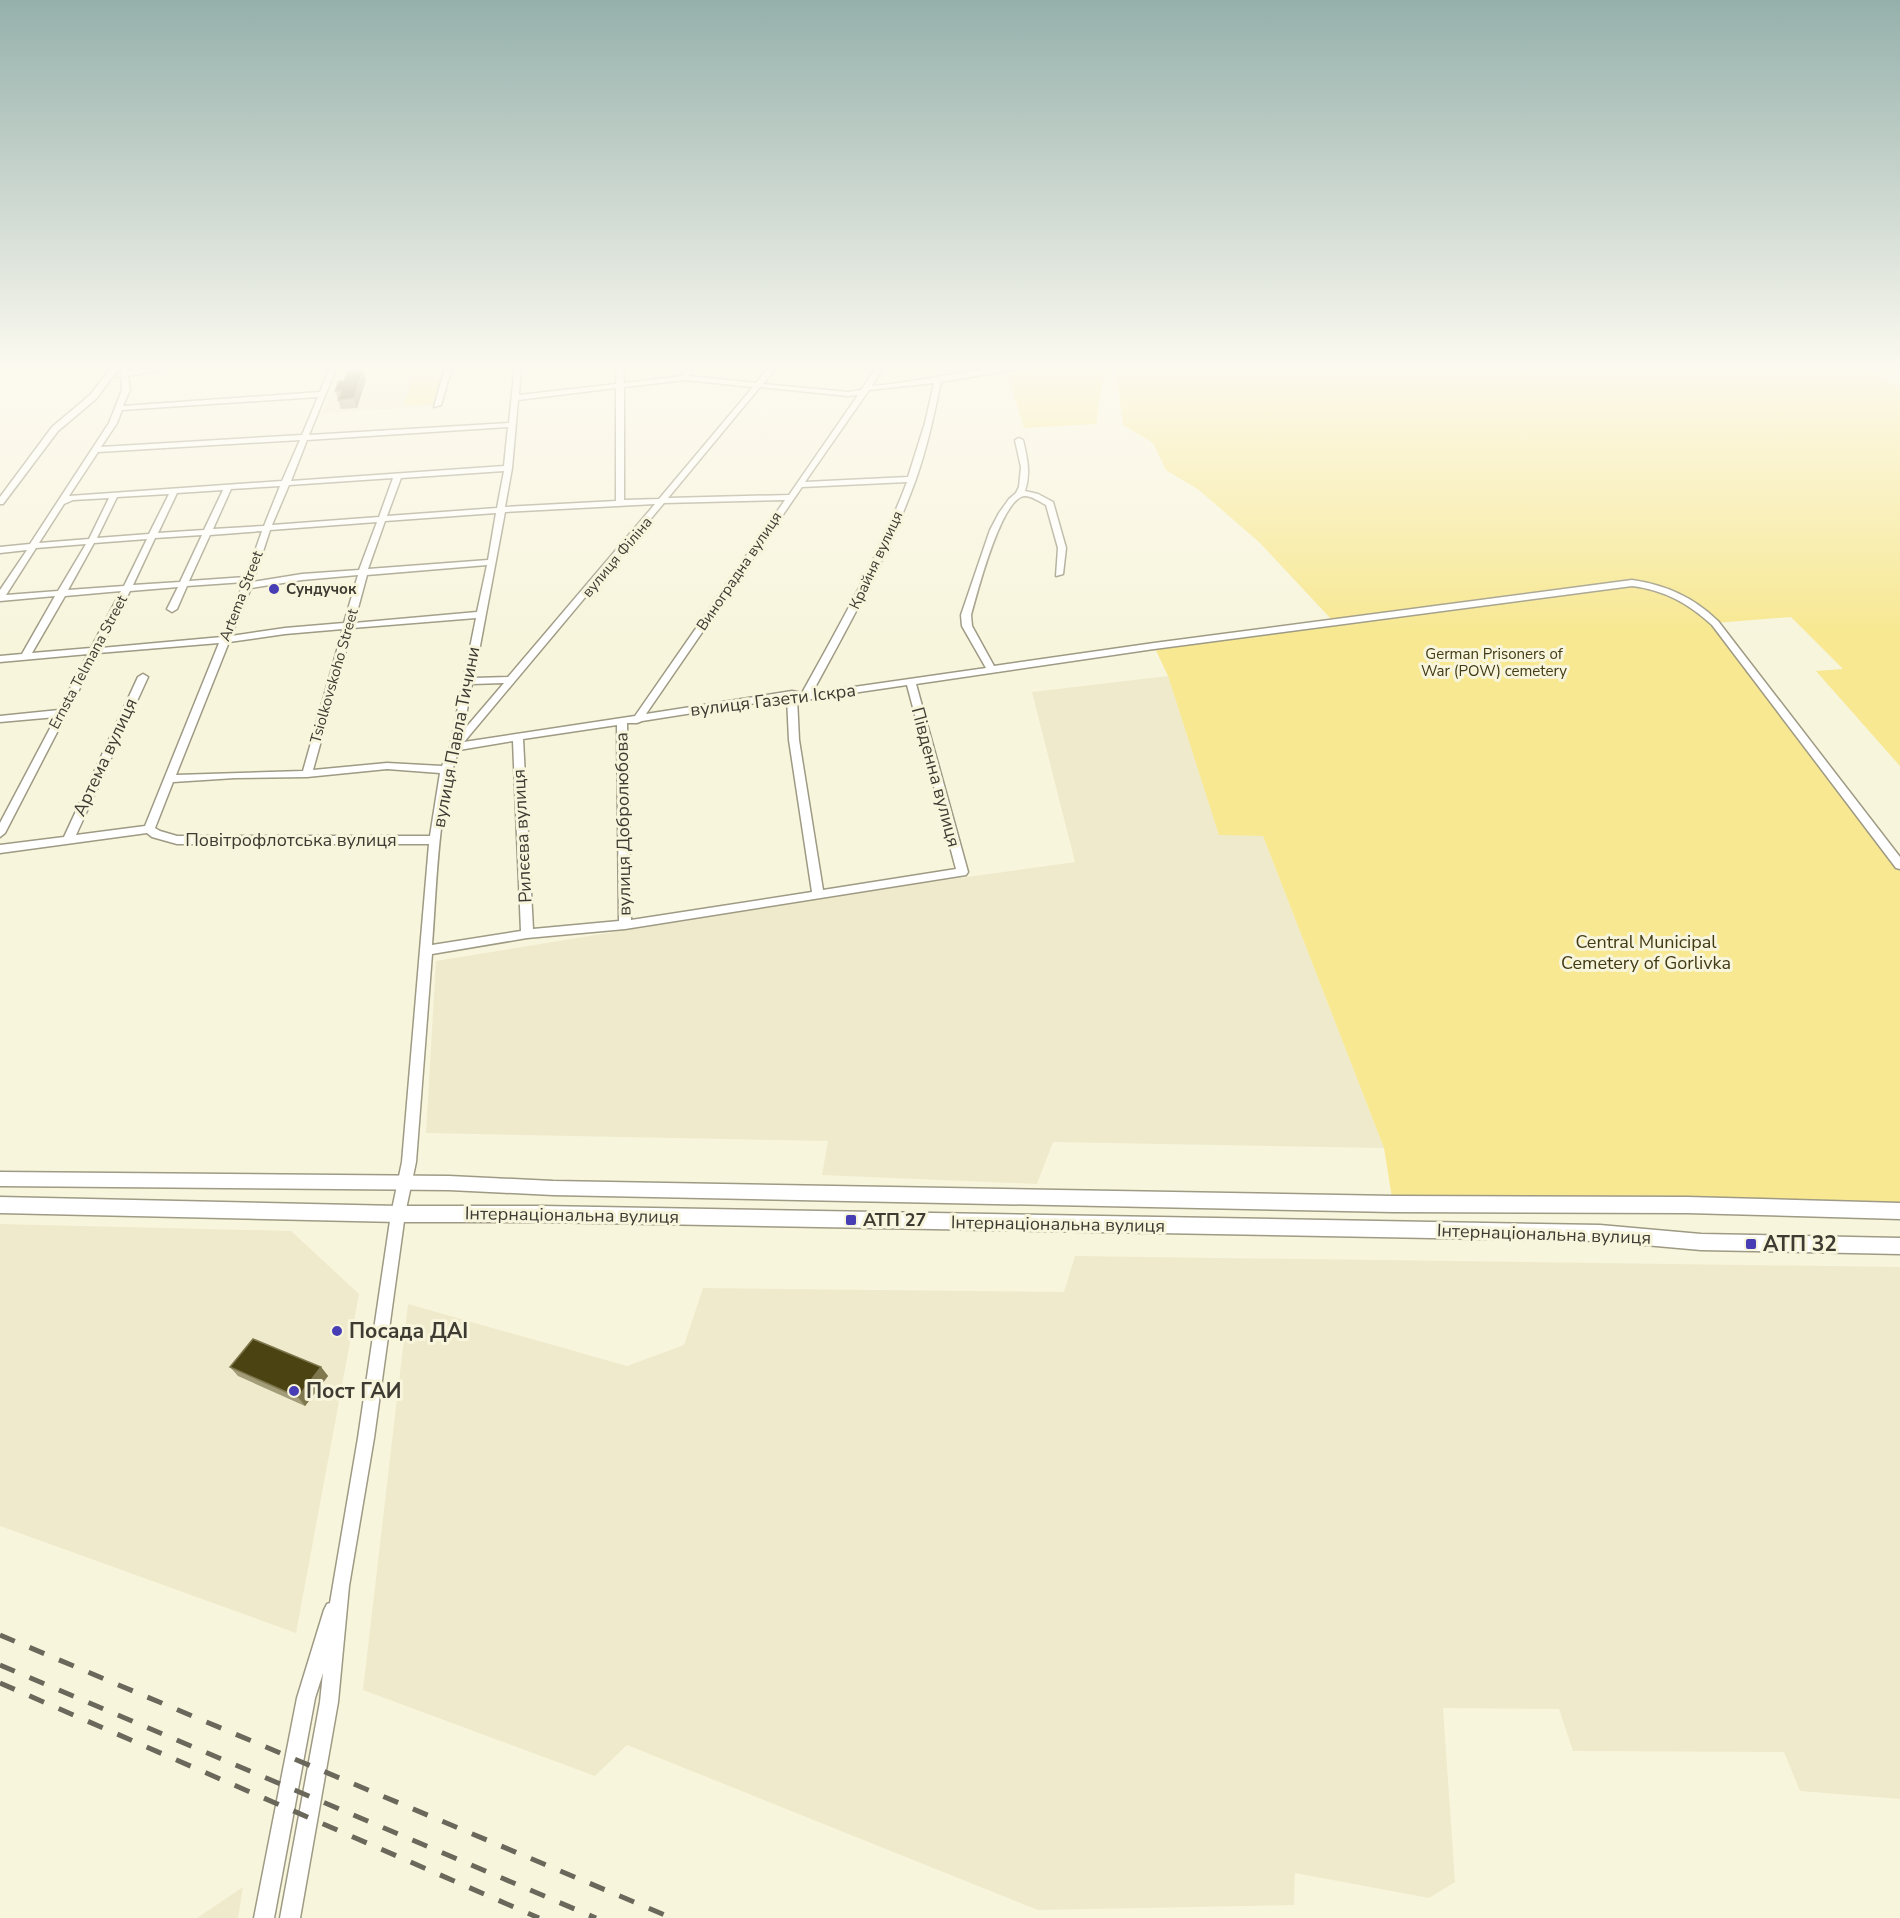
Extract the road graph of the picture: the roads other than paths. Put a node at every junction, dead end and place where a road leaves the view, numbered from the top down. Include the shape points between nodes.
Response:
1 (37, 454) edge
2 (94, 454) edge
3 (299, 454) edge
4 (509, 454) edge
5 (620, 454) edge
6 (704, 454) edge
7 (821, 454) edge
8 (920, 454) edge
9 (1023, 454) edge
10 (508, 468) junction
11 (398, 475) junction
12 (912, 479) junction
13 (287, 483) junction
14 (798, 485) junction
15 (227, 489) junction
16 (174, 491) junction
17 (1020, 494) junction
18 (114, 496) junction
19 (789, 497) junction
20 (666, 499) junction
21 (0, 502) edge
22 (63, 502) junction
23 (620, 502) junction
24 (500, 512) junction
25 (382, 519) junction
26 (267, 528) junction
27 (207, 533) junction
28 (152, 535) junction
29 (92, 540) junction
30 (33, 547) junction
31 (0, 550) edge
32 (492, 562) junction
33 (363, 572) junction
34 (1059, 574) dead end
35 (186, 583) junction
36 (248, 583) junction
37 (128, 587) junction
38 (63, 592) junction
39 (0, 598) edge
40 (172, 609) dead end
41 (480, 615) junction
42 (350, 625) junction
43 (224, 640) junction
44 (93, 651) junction
45 (25, 657) junction
46 (0, 659) edge
47 (991, 669) junction
48 (142, 677) dead end
49 (512, 680) junction
50 (468, 681) junction
51 (911, 682) junction
52 (792, 694) junction
53 (805, 697) junction
54 (61, 713) junction
55 (0, 719) edge
56 (637, 720) junction
57 (622, 723) junction
58 (518, 737) junction
59 (455, 747) junction
60 (446, 770) junction
61 (307, 774) junction
62 (169, 779) junction
63 (149, 829) junction
64 (0, 833) edge
65 (69, 838) junction
66 (435, 840) junction
67 (0, 849) edge
68 (1900, 865) edge
69 (818, 895) junction
70 (625, 925) junction
71 (527, 934) junction
72 (425, 951) junction
73 (0, 1179) edge
74 (405, 1184) junction
75 (0, 1205) edge
76 (1900, 1211) edge
77 (398, 1214) junction
78 (1900, 1246) edge
79 (340, 1586) junction
80 (264, 1918) edge
81 (290, 1918) edge

1 - 21 street
2 - 22 street
3 - 13 street, Artema Street
4 - 10 street, вулиця Павла Тичини
5 - 23 street
6 - 20 street, вулиця Філіна
7 - 14 street, Виноградна вулиця
8 - 12 street, Крайня вулиця
9 - 17 street via 1026,481
10 - 11 street
10 - 24 street, вулиця Павла Тичини
11 - 13 street
11 - 25 street, Tsiolkovskoho Street
12 - 14 street
12 - 53 street, Крайня вулиця via 880,558
13 - 15 street
13 - 26 street, Artema Street
14 - 19 street, Виноградна вулиця
15 - 16 street
15 - 27 street
16 - 18 street
16 - 28 street, Ernsta Telmana Street
17 - 34 street via 1037,496 1050,504 1062,548
17 - 47 street via 1012,499 987,545 966,615 967,626
18 - 22 street
18 - 29 street
19 - 20 street
19 - 56 street, Виноградна вулиця
20 - 23 street
20 - 49 street, вулиця Філіна
22 - 30 street
23 - 24 street
24 - 25 street
24 - 32 street, вулиця Павла Тичини
25 - 26 street
25 - 33 street, Tsiolkovskoho Street
26 - 27 street
26 - 36 street, Artema Street
27 - 28 street
27 - 35 street
28 - 29 street
28 - 37 street, Ernsta Telmana Street
29 - 30 street
29 - 38 street
30 - 31 street
30 - 39 street
32 - 33 street
32 - 41 street, вулиця Павла Тичини
33 - 36 street
33 - 42 street, Tsiolkovskoho Street
35 - 36 street
35 - 37 street
35 - 40 street
36 - 43 street, Artema Street
37 - 38 street
37 - 44 street, Ernsta Telmana Street
38 - 39 street
38 - 45 street
41 - 42 street
41 - 50 street, вулиця Павла Тичини
42 - 43 street
42 - 61 street, Tsiolkovskoho Street
43 - 44 street
43 - 62 street, Artema Street
44 - 45 street
44 - 54 street, Ernsta Telmana Street
45 - 46 street
47 - 51 street, вулиця Газети Іскра
47 - 68 street, вулиця Газети Іскра via 1600,585 1650,584 1693,604 1714,623
48 - 65 street, Артема вулиця
49 - 50 street
49 - 59 street, вулиця Філіна
50 - 59 street, вулиця Павла Тичини
51 - 53 street, вулиця Газети Іскра
51 - 69 street, Південна вулиця via 962,872
52 - 53 street, вулиця Газети Іскра
52 - 56 street, вулиця Газети Іскра
52 - 69 street via 794,740
54 - 55 street
54 - 64 street, Ernsta Telmana Street
56 - 57 street, вулиця Газети Іскра
57 - 58 street, вулиця Газети Іскра
57 - 70 street, вулиця Добролюбова
58 - 59 street, вулиця Газети Іскра
58 - 71 street, Рилєєва вулиця
59 - 60 street, вулиця Павла Тичини
60 - 61 street via 387,766
60 - 66 street, вулиця Павла Тичини
61 - 62 street
62 - 63 street, Artema Street
63 - 65 street
63 - 66 street, Повітрофлотська вулиця via 177,840
65 - 67 street
66 - 72 street, вулиця Павла Тичини
69 - 70 street
70 - 71 street
71 - 72 street
72 - 74 street, вулиця Павла Тичини
73 - 74 main road, Інтернаціональна вулиця
74 - 76 main road, Інтернаціональна вулиця
74 - 77 street, вулиця Павла Тичини
75 - 77 main road, Інтернаціональна вулиця
77 - 78 main road, Інтернаціональна вулиця via 1588,1233 1701,1242
77 - 79 street, вулиця Павла Тичини via 368,1426
79 - 80 street via 306,1698
79 - 81 street via 329,1702

